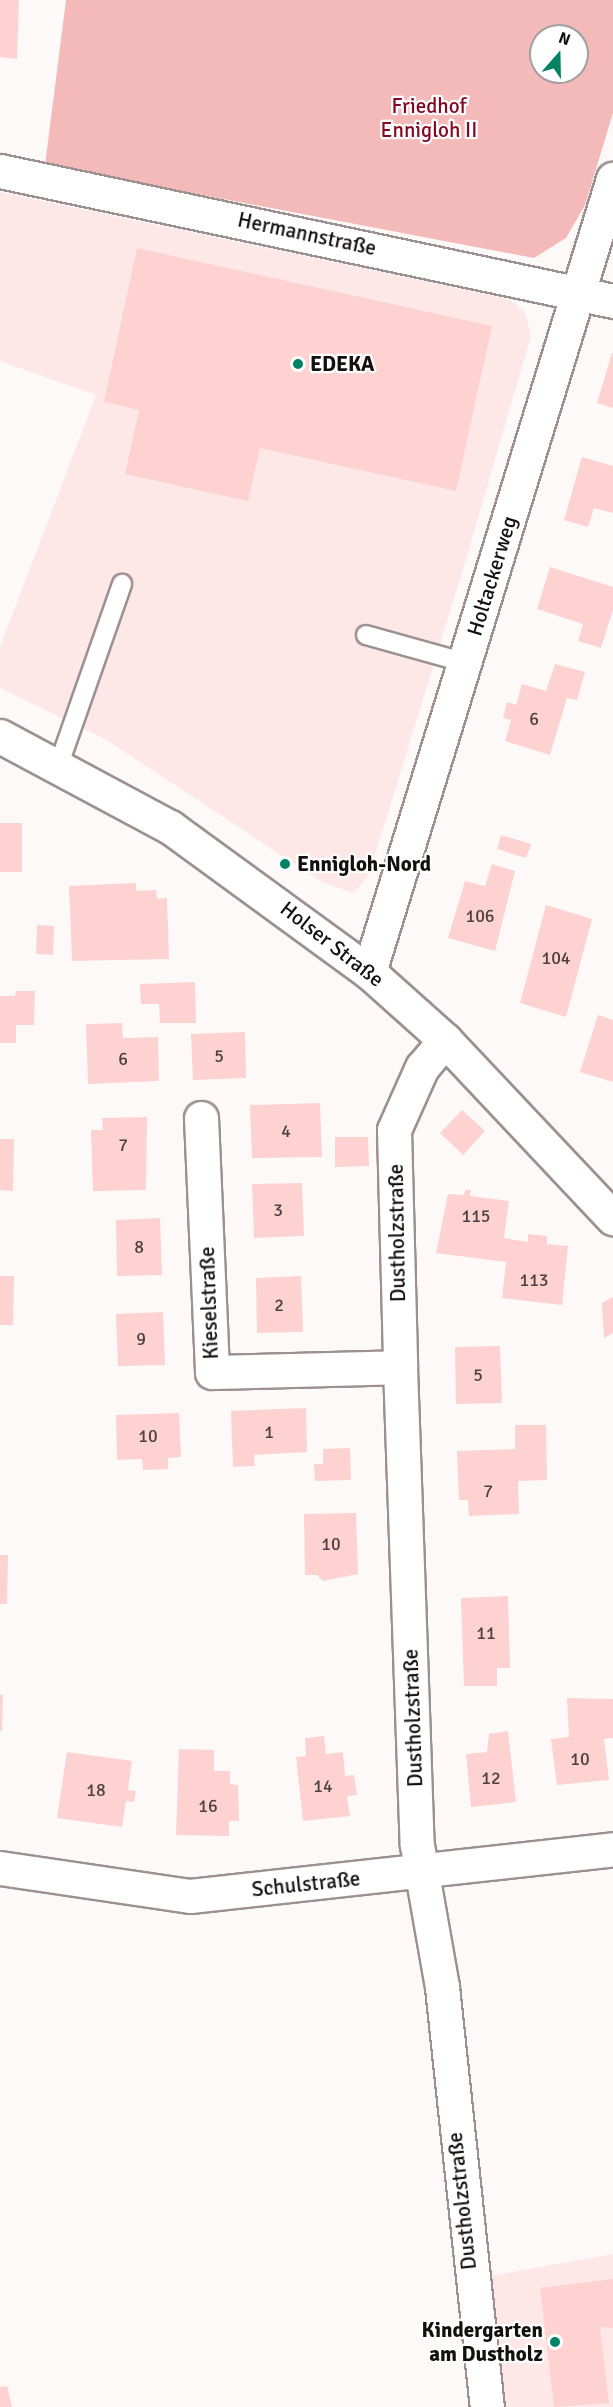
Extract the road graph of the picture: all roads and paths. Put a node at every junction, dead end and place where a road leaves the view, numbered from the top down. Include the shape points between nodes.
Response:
1 (0, 171) edge
2 (613, 179) edge
3 (579, 290) junction
4 (613, 301) edge
5 (122, 584) dead end
6 (366, 635) dead end
7 (466, 663) junction
8 (0, 736) edge
9 (59, 764) junction
10 (369, 972) junction
11 (445, 1040) junction
12 (201, 1118) dead end
13 (613, 1218) edge
14 (400, 1367) junction
15 (613, 1849) edge
16 (0, 1868) edge
17 (421, 1872) junction
18 (487, 2407) edge

1 - 3 street, Hermannstraße
2 - 3 street, Holtackerweg
3 - 4 street, Hermannstraße
3 - 7 street, Holtackerweg
5 - 9 lane
6 - 7 lane
7 - 10 street, Holtackerweg
8 - 9 street, Holser Straße
9 - 10 street, Holser Straße via 192,842
10 - 11 street, Holser Straße
11 - 13 street, Holser Straße
11 - 14 street, Dustholzstraße via 422,1067 394,1130
12 - 14 street, Kieselstraße via 212,1372
14 - 17 street, Dustholzstraße
15 - 17 street, Schulstraße
16 - 17 street, Schulstraße via 190,1896
17 - 18 street, Dustholzstraße via 442,1987

